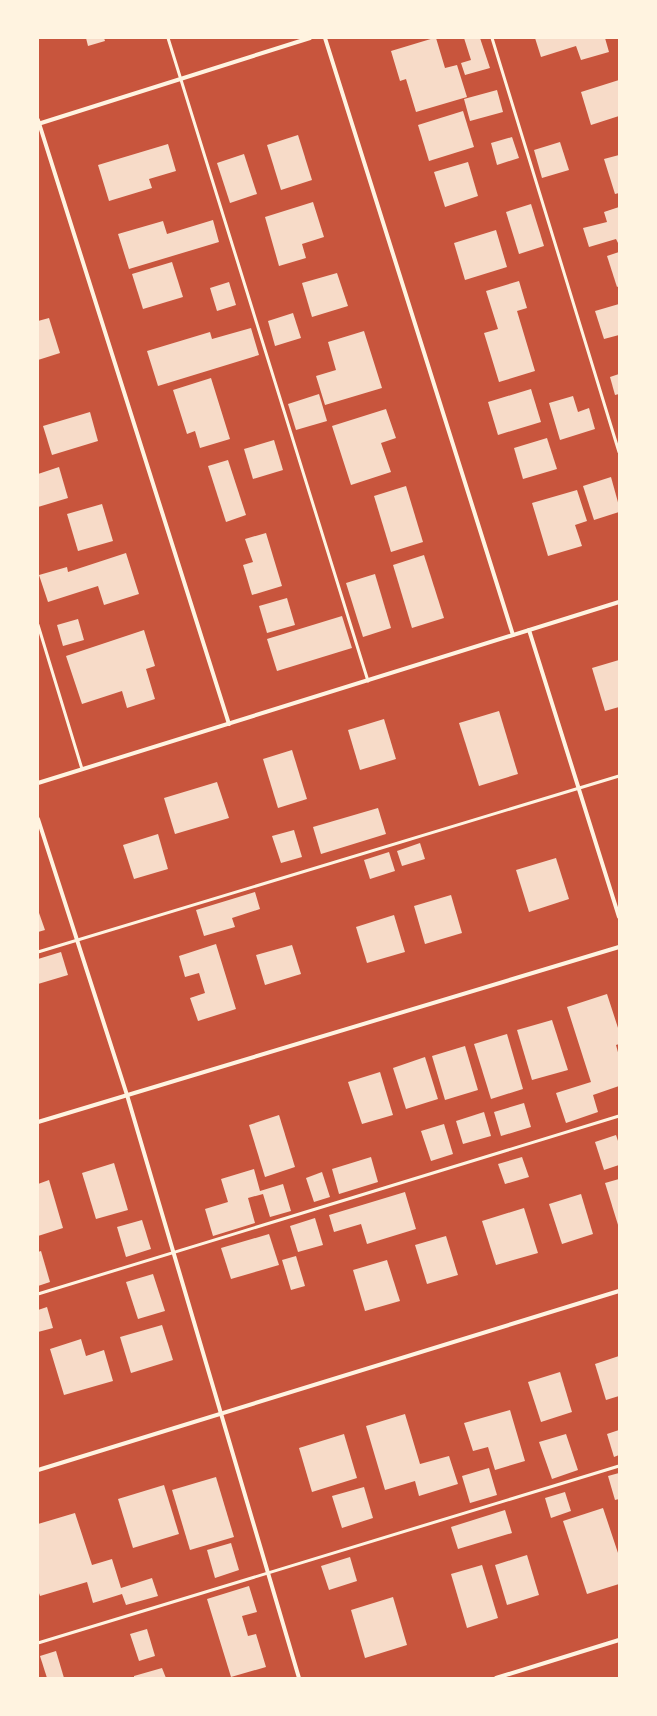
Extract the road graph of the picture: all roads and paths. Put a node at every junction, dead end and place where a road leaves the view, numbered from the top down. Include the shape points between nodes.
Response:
1 (168, 38) edge
2 (310, 38) edge
3 (326, 38) edge
4 (492, 38) edge
5 (181, 79) junction
6 (38, 123) edge
7 (619, 452) edge
8 (619, 602) edge
9 (38, 625) edge
10 (529, 630) junction
11 (513, 635) junction
12 (368, 681) junction
13 (229, 724) junction
14 (82, 769) junction
15 (619, 776) edge
16 (38, 782) edge
17 (579, 788) junction
18 (38, 819) edge
19 (619, 917) edge
20 (76, 940) junction
21 (619, 946) edge
22 (38, 952) edge
23 (127, 1094) junction
24 (619, 1116) edge
25 (38, 1122) edge
26 (173, 1254) junction
27 (619, 1291) edge
28 (38, 1294) edge
29 (220, 1413) junction
30 (619, 1466) edge
31 (38, 1470) edge
32 (267, 1573) junction
33 (619, 1640) edge
34 (38, 1643) edge
35 (299, 1678) edge
36 (496, 1678) edge

1 - 5 lane
2 - 5 street
3 - 11 street
4 - 7 lane
5 - 6 street
5 - 12 lane
6 - 13 street
8 - 10 street
9 - 14 lane
10 - 11 street
10 - 17 street
11 - 12 street
12 - 13 street
13 - 14 street
14 - 16 street
15 - 17 lane
17 - 19 street
17 - 20 lane
18 - 20 street
20 - 22 lane
20 - 23 street
21 - 23 street
23 - 25 street
23 - 26 street
24 - 26 lane
26 - 28 lane
26 - 29 street
27 - 29 street
29 - 31 street
29 - 32 street
30 - 32 lane
32 - 34 lane
32 - 35 street
33 - 36 street

